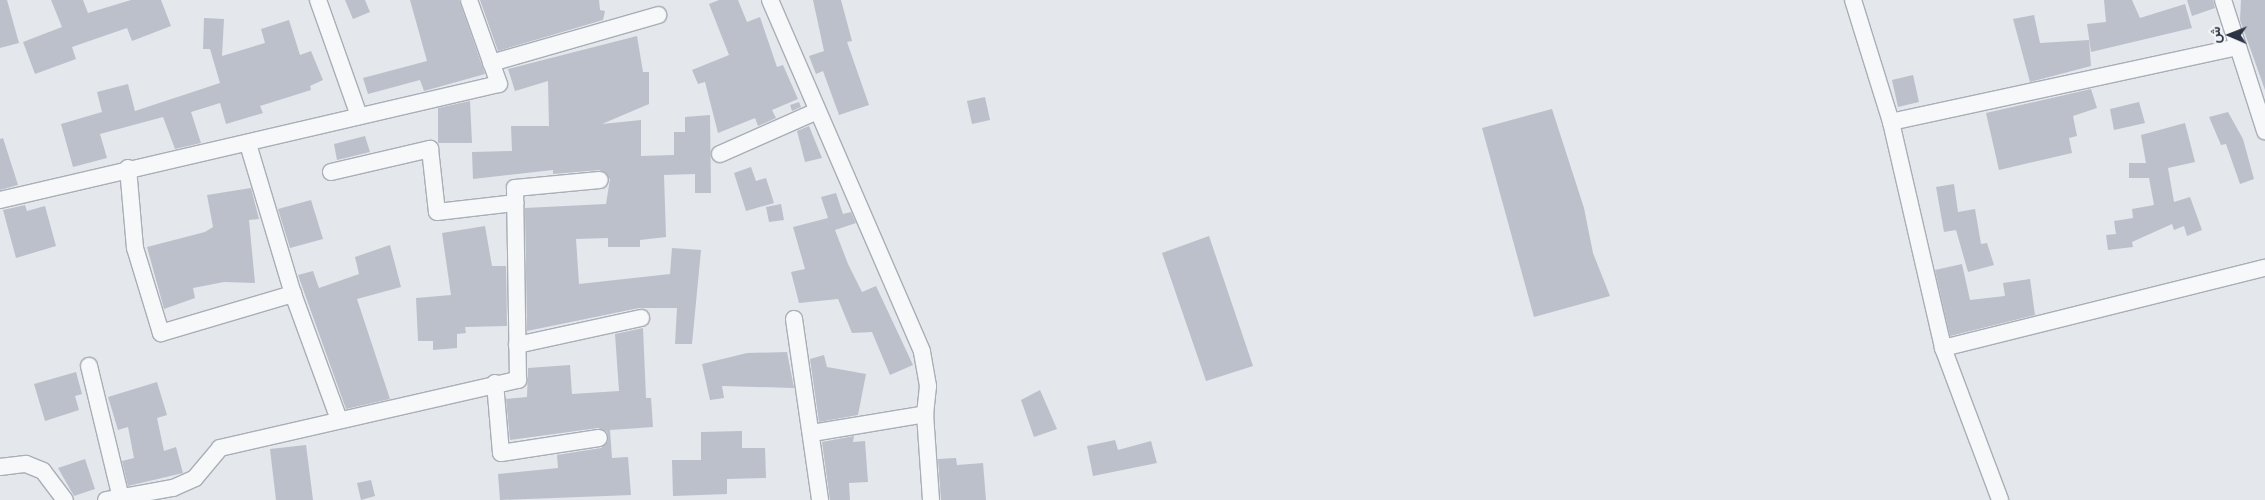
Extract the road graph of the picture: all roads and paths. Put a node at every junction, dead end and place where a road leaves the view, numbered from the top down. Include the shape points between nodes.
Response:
1 (318, 0) edge
2 (469, 0) edge
3 (770, 0) edge
4 (1854, 0) edge
5 (2223, 0) edge
6 (658, 14) dead end
7 (2238, 47) junction
8 (491, 63) junction
9 (816, 111) junction
10 (360, 116) junction
11 (1891, 122) junction
12 (2265, 131) edge
13 (248, 144) junction
14 (720, 154) dead end
15 (128, 168) junction
16 (331, 172) dead end
17 (600, 180) dead end
18 (0, 200) edge
19 (515, 203) junction
20 (2265, 268) edge
21 (293, 294) junction
22 (641, 318) dead end
23 (794, 319) dead end
24 (517, 345) junction
25 (1943, 348) junction
26 (89, 366) dead end
27 (495, 383) junction
28 (925, 414) junction
29 (339, 420) junction
30 (812, 433) junction
31 (599, 438) dead end
32 (0, 467) edge
33 (114, 499) edge
34 (65, 500) edge
35 (820, 500) edge
36 (932, 500) edge
37 (2000, 500) edge

1 - 10 street
2 - 8 street
3 - 9 street
4 - 11 street
5 - 7 street
6 - 8 street
7 - 11 street
7 - 12 street
8 - 10 street via 499,84
9 - 14 street
9 - 28 street via 922,352 928,386
10 - 13 street
11 - 25 street
13 - 15 street
13 - 21 street
15 - 18 street
15 - 21 street via 135,248 161,333
16 - 19 street via 430,149 437,212
17 - 19 street via 515,188
19 - 24 street
20 - 25 street
21 - 29 street
22 - 24 street
23 - 30 street
24 - 27 street via 518,380
25 - 37 street
26 - 33 street
27 - 29 street
27 - 31 street via 501,453
28 - 30 street
28 - 36 street
29 - 33 street via 220,448 195,478 173,488
30 - 35 street
32 - 34 street via 26,464 43,471

